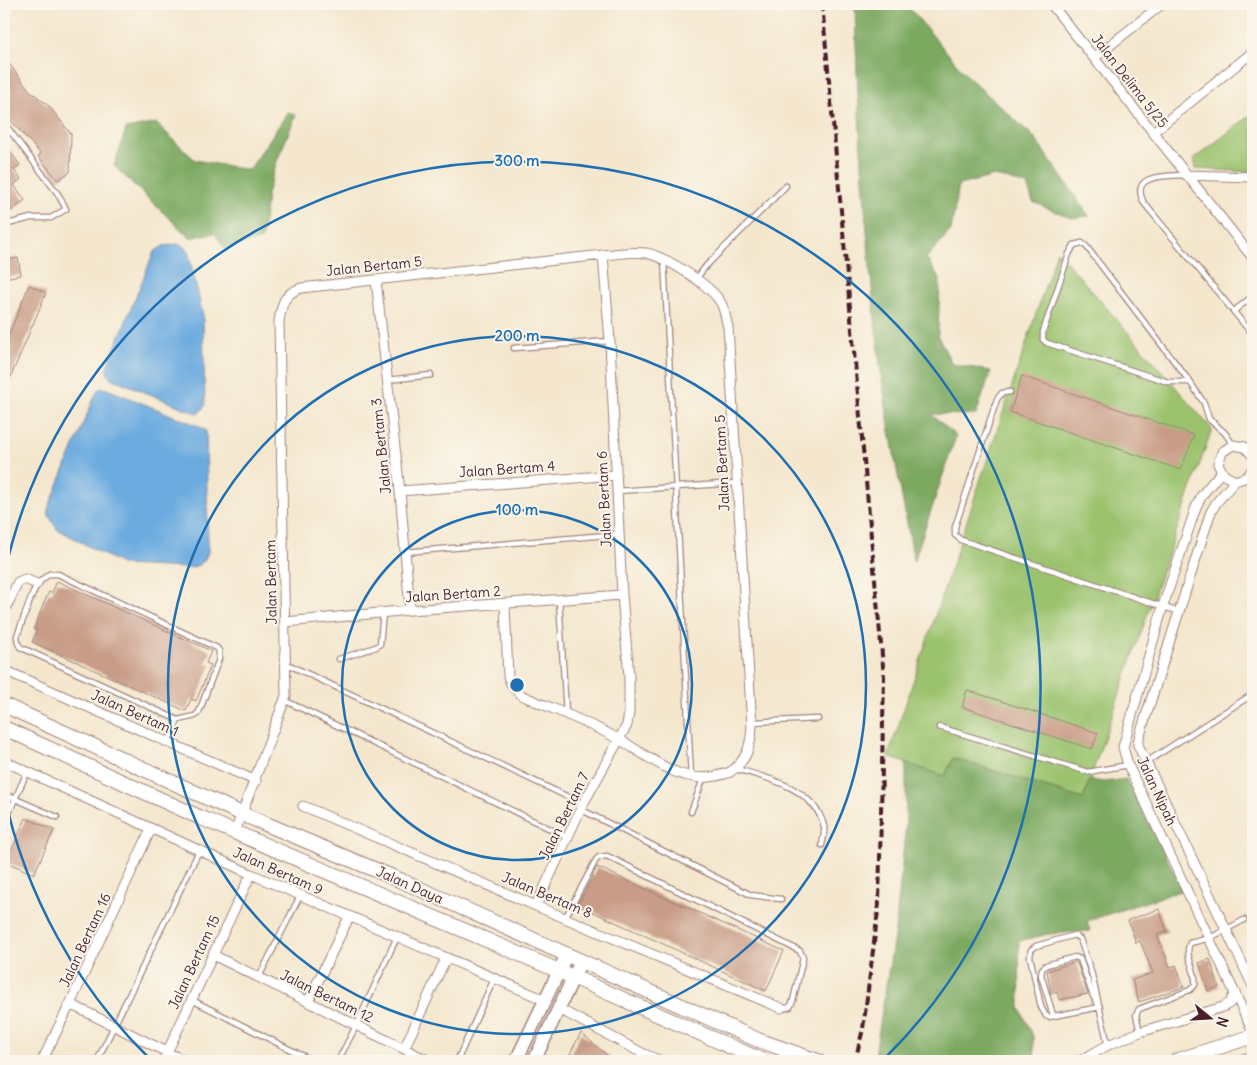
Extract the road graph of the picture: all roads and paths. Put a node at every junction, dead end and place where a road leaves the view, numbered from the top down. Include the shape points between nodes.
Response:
1 (1051, 4) edge
2 (1162, 4) edge
3 (1253, 52) edge
4 (1094, 58) junction
5 (4, 123) edge
6 (1153, 132) junction
7 (1186, 175) junction
8 (1253, 177) edge
9 (786, 186) dead end
10 (4, 225) edge
11 (603, 255) junction
12 (1253, 258) edge
13 (664, 259) junction
14 (696, 279) junction
15 (376, 280) junction
16 (1253, 296) edge
17 (1234, 311) junction
18 (279, 321) joint
19 (1253, 335) edge
20 (610, 341) junction
21 (514, 348) dead end
22 (431, 375) dead end
23 (388, 380) junction
24 (1190, 382) junction
25 (1010, 392) dead end
26 (1232, 445) junction
27 (1253, 456) edge
28 (1253, 468) edge
29 (1221, 472) junction
30 (616, 475) junction
31 (1235, 481) junction
32 (737, 483) junction
33 (675, 488) junction
34 (400, 491) junction
35 (617, 491) junction
36 (619, 534) junction
37 (405, 552) junction
38 (37, 584) junction
39 (622, 595) junction
40 (559, 599) junction
41 (505, 604) junction
42 (1163, 606) junction
43 (410, 610) junction
44 (4, 612) edge
45 (1179, 612) junction
46 (383, 613) junction
47 (286, 622) junction
48 (339, 658) dead end
49 (287, 664) junction
50 (4, 670) edge
51 (1253, 694) edge
52 (286, 701) junction
53 (4, 705) edge
54 (566, 714) junction
55 (818, 719) dead end
56 (178, 720) junction
57 (752, 722) junction
58 (4, 728) edge
59 (940, 728) dead end
60 (619, 739) junction
61 (168, 742) junction
62 (6, 762) edge
63 (1145, 763) junction
64 (1128, 765) junction
65 (734, 769) junction
66 (4, 772) edge
67 (27, 772) junction
68 (691, 777) junction
69 (703, 779) junction
70 (256, 781) junction
71 (4, 794) edge
72 (15, 799) junction
73 (303, 806) dead end
74 (582, 806) junction
75 (691, 812) dead end
76 (242, 814) junction
77 (57, 817) dead end
78 (4, 824) edge
79 (151, 828) junction
80 (235, 832) junction
81 (567, 837) junction
82 (822, 846) dead end
83 (199, 851) junction
84 (250, 874) junction
85 (300, 896) junction
86 (781, 898) dead end
87 (536, 906) junction
88 (349, 917) junction
89 (565, 918) junction
90 (1244, 920) dead end
91 (1226, 930) junction
92 (397, 937) junction
93 (1210, 938) junction
94 (567, 954) junction
95 (213, 955) junction
96 (446, 958) junction
97 (581, 961) junction
98 (559, 971) junction
99 (574, 977) junction
100 (259, 978) junction
101 (494, 979) junction
102 (1253, 986) edge
103 (1235, 992) junction
104 (191, 1000) junction
105 (545, 1000) junction
106 (308, 1002) junction
107 (70, 1004) junction
108 (1100, 1007) junction
109 (781, 1008) joint
110 (559, 1009) junction
111 (1053, 1015) junction
112 (114, 1026) junction
113 (356, 1026) junction
114 (1140, 1032) junction
115 (1253, 1032) edge
116 (1253, 1036) edge
117 (1108, 1045) junction
118 (404, 1049) junction
119 (165, 1057) edge
120 (643, 1058) edge
121 (811, 1059) edge
122 (1253, 1059) edge
123 (42, 1061) edge
124 (97, 1061) edge
125 (185, 1061) edge
126 (314, 1061) edge
127 (338, 1061) edge
128 (428, 1061) edge
129 (457, 1061) edge
130 (516, 1061) edge
131 (534, 1061) edge
132 (661, 1061) edge
133 (763, 1061) edge
134 (1080, 1061) edge
135 (1176, 1061) edge
136 (1245, 1061) edge

1 - 4 street, Jalan Delima 5/25
2 - 4 street
3 - 6 street
4 - 6 street, Jalan Delima 5/25
5 - 10 lane via 66,209 51,218 31,218
6 - 7 street, Jalan Delima 5/25
7 - 8 street
7 - 12 street, Jalan Delima 5/25
7 - 17 lane via 1148,179 1140,191 1141,197
9 - 14 lane
11 - 13 street, Jalan Bertam 5 via 631,252
11 - 15 street, Jalan Bertam 5
11 - 20 street, Jalan Bertam 6
13 - 14 street, Jalan Bertam 5
13 - 33 lane
14 - 32 street, Jalan Bertam 5 via 716,296 726,314
15 - 18 street, Jalan Bertam 5 via 292,291 282,306
15 - 23 street, Jalan Bertam 3
16 - 17 lane
17 - 19 lane
18 - 47 street, Jalan Bertam
20 - 21 lane
20 - 30 street, Jalan Bertam 6
22 - 23 lane
23 - 34 street, Jalan Bertam 3
24 - 24 lane via 1168,382 1044,342 1042,335 1074,245 1082,243 1086,246
24 - 26 lane via 1210,419
25 - 42 lane via 1002,393 997,399 955,535 961,540
26 - 27 street via 1245,447
26 - 29 street via 1220,455 1218,464
28 - 31 street, Jalan Nipah via 1248,477
29 - 31 street
29 - 42 street, Jalan Nipah via 1198,503
30 - 34 street, Jalan Bertam 4
30 - 35 street, Jalan Bertam 6
31 - 45 street, Jalan Nipah via 1212,510
32 - 33 lane
32 - 57 street, Jalan Bertam 5
33 - 35 lane
33 - 68 lane
34 - 37 street, Jalan Bertam 3
35 - 36 street, Jalan Bertam 6
36 - 37 lane
36 - 39 street, Jalan Bertam 6
37 - 43 street, Jalan Bertam 3
38 - 44 street via 25,579 18,582
38 - 56 lane via 18,636 20,647
38 - 56 lane via 50,574 58,574 217,648 219,659 198,712 193,718
39 - 40 street, Jalan Bertam 2
39 - 60 street, Jalan Bertam 6 via 630,713
40 - 41 street, Jalan Bertam 2
40 - 54 lane
41 - 43 street, Jalan Bertam 2
41 - 54 street via 510,684 523,696
42 - 45 lane
42 - 64 street, Jalan Nipah via 1123,744
43 - 46 street, Jalan Bertam 2
45 - 63 street, Jalan Nipah via 1139,738 1138,748
46 - 47 street, Jalan Bertam 2
46 - 48 lane via 380,644
47 - 49 street, Jalan Bertam
49 - 52 street, Jalan Bertam
49 - 74 lane
50 - 61 street, Jalan Bertam 1
51 - 63 lane
52 - 70 street, Jalan Bertam
52 - 81 lane
53 - 76 main road, Jalan Daya
54 - 60 street
55 - 57 lane
56 - 61 lane
57 - 65 street, Jalan Bertam 5 via 751,744 744,759
58 - 80 main road, Jalan Daya
59 - 64 lane via 1088,772
60 - 68 street via 647,758
60 - 74 street, Jalan Bertam 7
61 - 70 street, Jalan Bertam 1
62 - 66 lane
62 - 67 street, Jalan Bertam 9
63 - 91 street, Jalan Nipah
64 - 93 street, Jalan Nipah
65 - 69 street via 727,774
65 - 82 lane via 782,783 805,796 819,814 824,828
67 - 72 lane
67 - 79 street, Jalan Bertam 9
68 - 69 street
69 - 75 lane
70 - 76 street, Jalan Bertam
71 - 72 lane
72 - 77 lane
72 - 78 lane
73 - 87 street, Jalan Bertam 8
74 - 81 street, Jalan Bertam 7
74 - 86 lane via 751,895
76 - 80 street, Jalan Bertam
76 - 94 main road, Jalan Daya
79 - 83 street, Jalan Bertam 9
79 - 107 street, Jalan Bertam 16
80 - 98 main road, Jalan Daya
81 - 87 street, Jalan Bertam 7
83 - 84 street, Jalan Bertam 9
83 - 112 lane
84 - 85 street, Jalan Bertam 9
84 - 95 street, Jalan Bertam 15
85 - 88 street, Jalan Bertam 9
85 - 100 lane
87 - 89 street, Jalan Bertam 8
88 - 92 street, Jalan Bertam 9
88 - 106 street
89 - 109 street, Jalan Bertam 8
89 - 109 lane via 596,860 599,856 607,856 800,951 803,958 793,1001 790,1007
90 - 91 lane
91 - 93 lane
91 - 102 street, Jalan Nipah
92 - 96 street, Jalan Bertam 9
92 - 113 lane
93 - 103 street, Jalan Nipah
93 - 114 lane via 1188,947 1195,985 1190,990 1139,1010 1136,1015
94 - 97 main road, Jalan Daya
94 - 98 street
95 - 100 street, Jalan Bertam 12
95 - 104 street, Jalan Bertam 15
96 - 101 street, Jalan Bertam 9
96 - 118 street
97 - 99 street
97 - 121 main road, Jalan Daya via 758,1040
98 - 99 main road, Jalan Daya
98 - 105 street
99 - 110 street
99 - 133 main road, Jalan Daya
100 - 106 street, Jalan Bertam 12
101 - 105 street, Jalan Bertam 9
101 - 129 lane
103 - 114 street via 1230,1003 1223,1007
103 - 115 street, Jalan Nipah
104 - 119 street, Jalan Bertam 15
104 - 126 lane
105 - 130 street
106 - 113 street, Jalan Bertam 12
107 - 112 street
107 - 123 street, Jalan Bertam 16
108 - 111 lane
108 - 111 lane via 1080,959 1075,958 1046,965 1042,969
108 - 111 lane via 1082,942 1077,936 1071,936 1036,946 1030,953 1041,1007 1046,1016
108 - 117 lane
110 - 120 street
110 - 131 street
112 - 119 street
112 - 124 lane
113 - 118 street, Jalan Bertam 12
113 - 127 lane
114 - 117 street
116 - 135 main road
117 - 134 street
118 - 128 street, Jalan Bertam 12
119 - 125 street
120 - 132 street
122 - 136 main road

